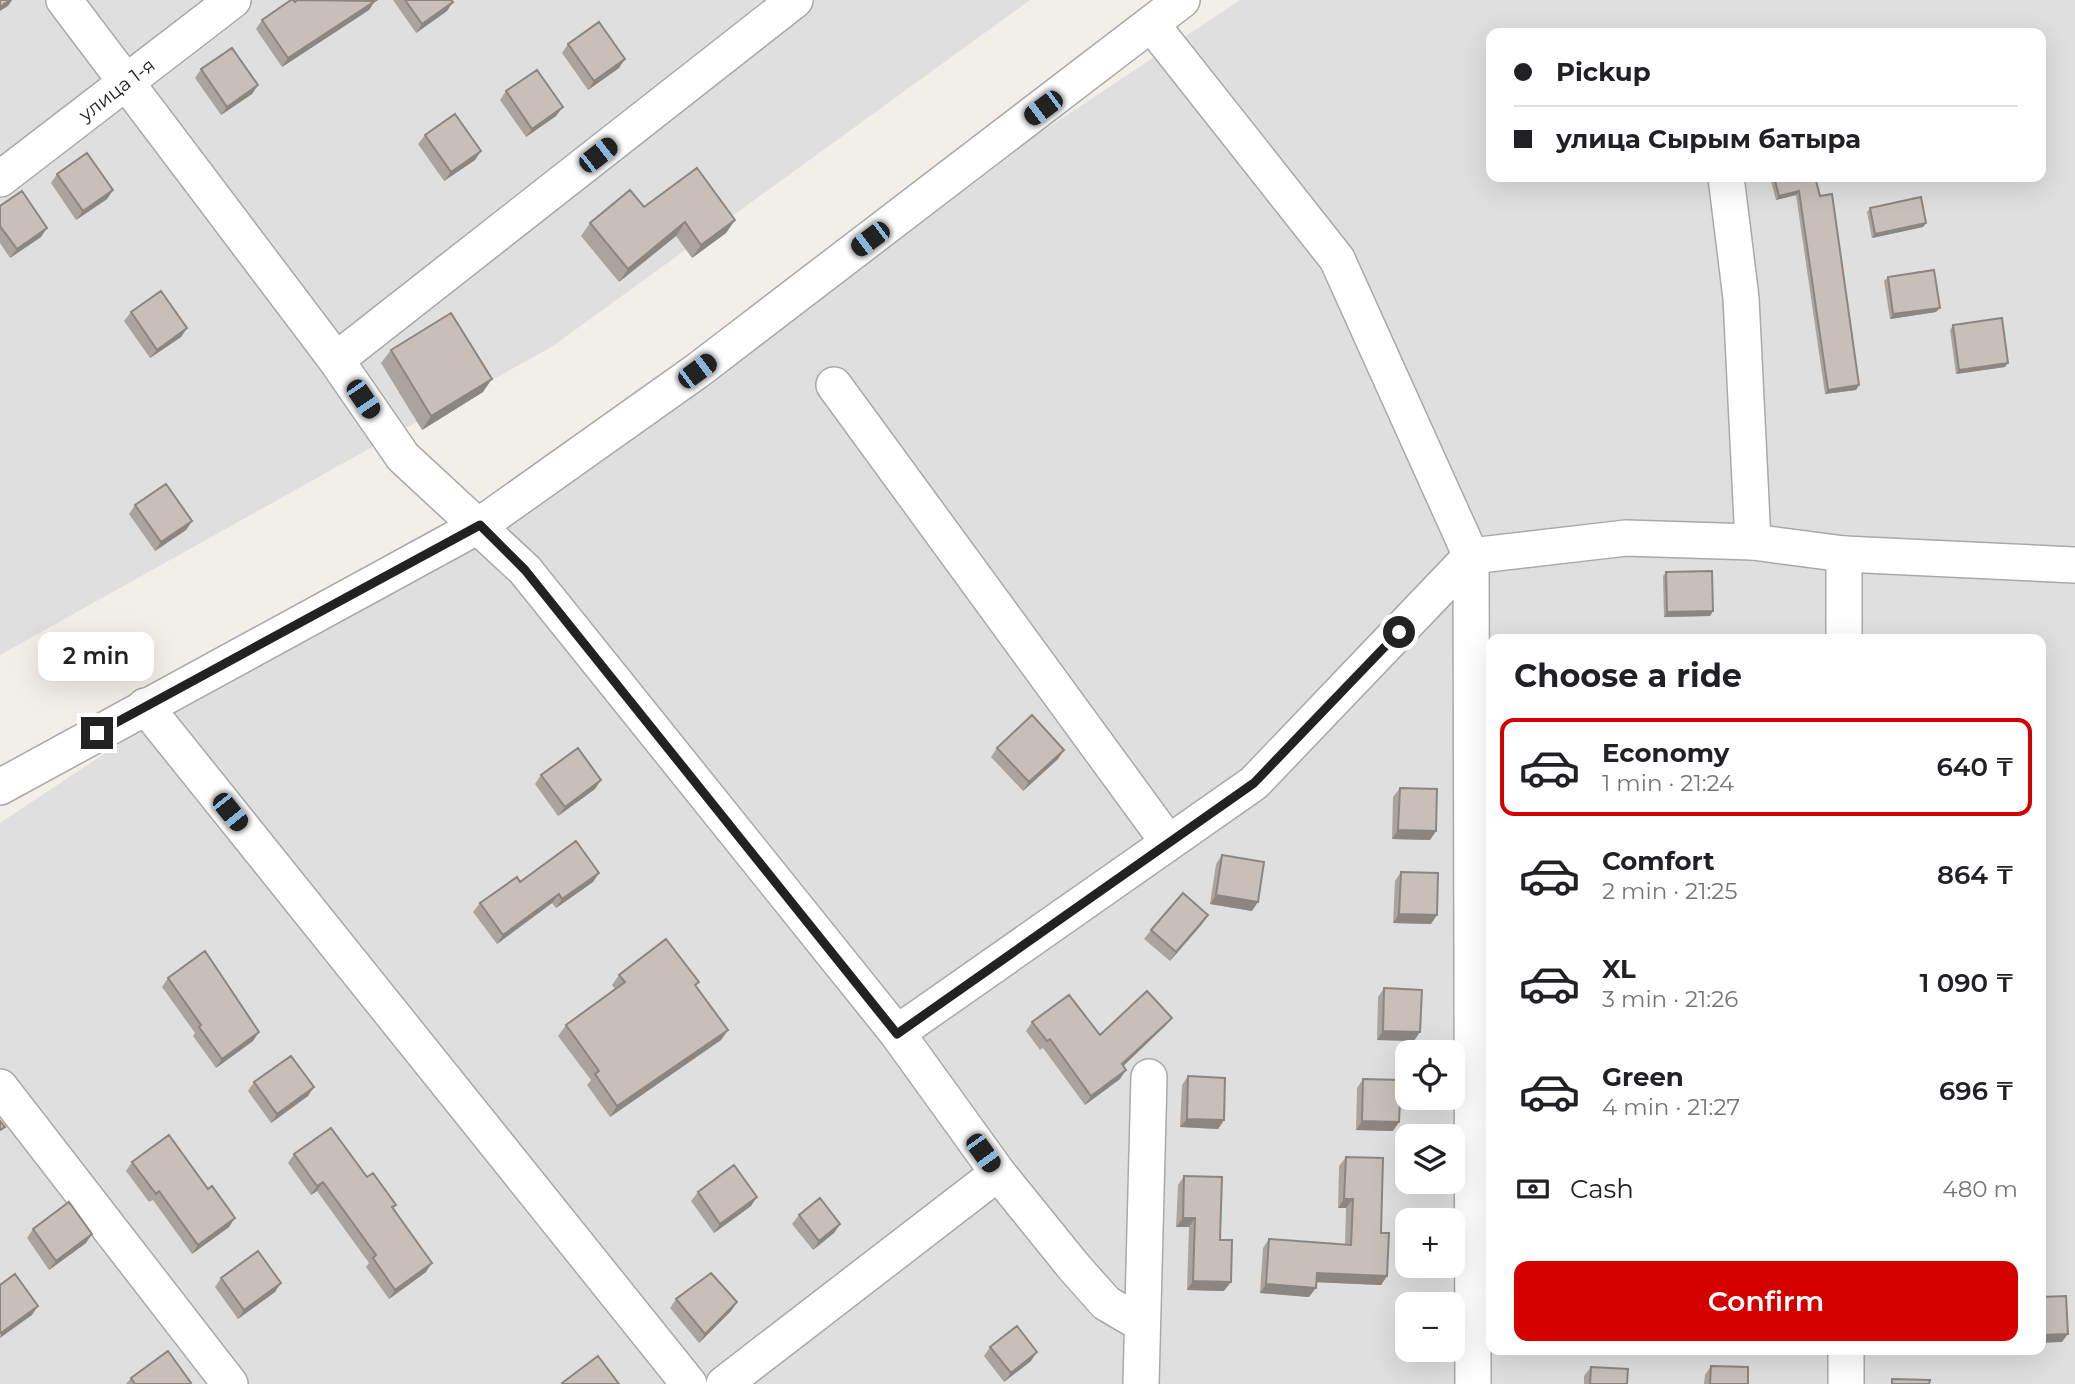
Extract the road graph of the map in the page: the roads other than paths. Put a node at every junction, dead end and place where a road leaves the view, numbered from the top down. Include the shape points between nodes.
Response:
1 (64, 0) edge
2 (233, 0) edge
3 (794, 0) edge
4 (1182, 0) edge
5 (1152, 25) junction
6 (128, 84) junction
7 (0, 179) edge
8 (1727, 182) edge
9 (336, 360) junction
10 (834, 385) dead end
11 (480, 525) junction
12 (1753, 542) junction
13 (1844, 554) junction
14 (1471, 556) junction
15 (2075, 565) edge
16 (1844, 634) edge
17 (145, 706) junction
18 (0, 787) edge
19 (1168, 842) junction
20 (897, 1034) junction
21 (1149, 1077) dead end
22 (0, 1087) edge
23 (998, 1173) junction
24 (1140, 1323) junction
25 (1846, 1355) edge
26 (230, 1384) edge
27 (689, 1384) edge
28 (724, 1384) edge
29 (1141, 1384) edge
30 (1474, 1384) edge
31 (1846, 1384) edge

1 - 6 street
2 - 6 street, улица 1-я
3 - 9 street
4 - 5 street
5 - 11 street via 697,371
5 - 14 street via 1337,259
6 - 7 street, улица 1-я
6 - 9 street
8 - 12 street via 1741,298
9 - 11 street via 403,457
10 - 19 street
11 - 17 street
11 - 20 street via 525,570
12 - 13 street
12 - 14 street via 1626,538
13 - 15 street
13 - 16 street
14 - 19 street via 1254,783
14 - 30 street
17 - 18 street
17 - 27 street
19 - 20 street
20 - 23 street
21 - 24 street
22 - 26 street
23 - 24 street via 1106,1303
23 - 28 street
24 - 29 street
25 - 31 street

